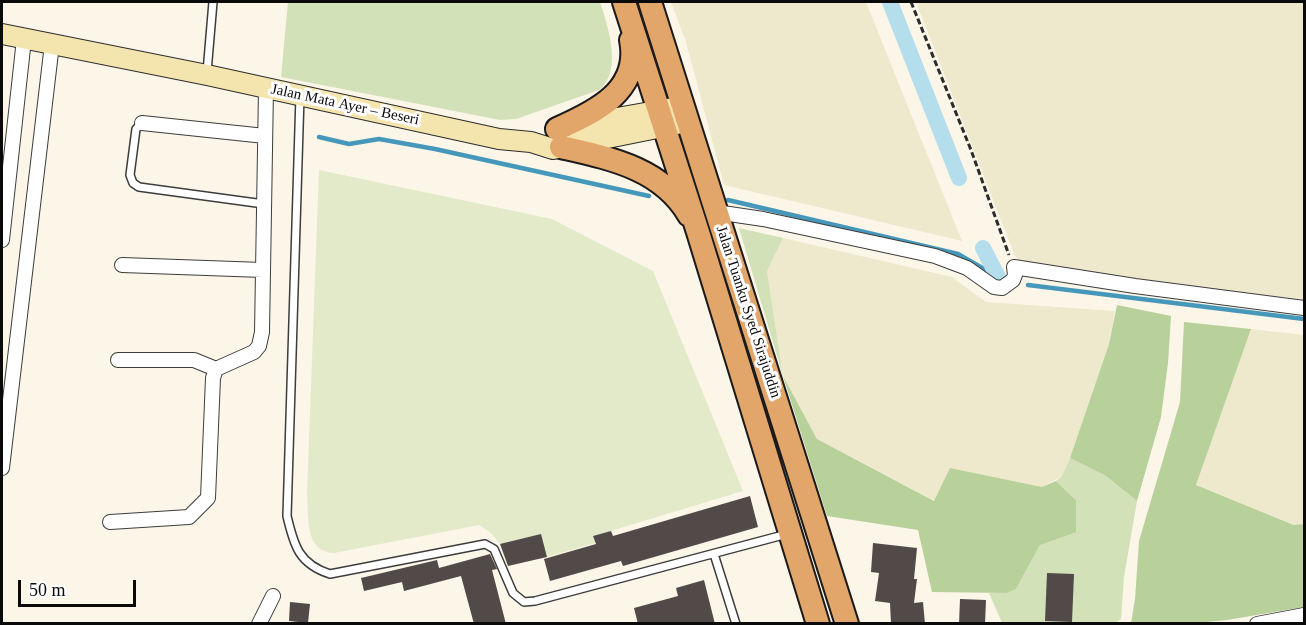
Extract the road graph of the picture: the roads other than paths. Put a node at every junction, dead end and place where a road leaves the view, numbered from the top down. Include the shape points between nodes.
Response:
1 (213, 2) edge
2 (624, 2) edge
3 (650, 2) edge
4 (2, 34) edge
5 (24, 39) junction
6 (52, 44) junction
7 (207, 75) junction
8 (266, 88) junction
9 (300, 96) junction
10 (686, 113) junction
11 (663, 119) junction
12 (142, 123) joint
13 (266, 136) junction
14 (559, 138) junction
15 (264, 204) junction
16 (716, 212) junction
17 (699, 232) junction
18 (2, 240) edge
19 (122, 265) dead end
20 (263, 270) junction
21 (1305, 308) edge
22 (118, 360) dead end
23 (216, 369) junction
24 (2, 468) edge
25 (110, 522) dead end
26 (790, 533) junction
27 (714, 554) junction
28 (273, 596) dead end
29 (1305, 615) edge
30 (260, 624) edge
31 (736, 624) edge
32 (818, 624) edge
33 (847, 624) edge
34 (1257, 624) edge

1 - 7 lane
2 - 11 highway, Jalan Tuanku Syed Sirajuddin
2 - 14 highway via 632,48 625,81 611,100
3 - 10 highway, Jalan Tuanku Syed Sirajuddin
4 - 5 main road, Jalan Mata Ayer – Beseri
5 - 6 main road, Jalan Mata Ayer – Beseri
5 - 18 street
6 - 7 main road, Jalan Mata Ayer – Beseri
6 - 24 street
7 - 8 main road, Jalan Mata Ayer – Beseri
8 - 9 main road, Jalan Mata Ayer – Beseri
8 - 13 street
9 - 14 main road, Jalan Mata Ayer – Beseri via 553,148
9 - 27 lane via 287,516 300,555 313,568 330,574 485,544 494,549 513,593 525,602
10 - 11 main road, Jalan Mata Ayer – Beseri
10 - 16 highway, Jalan Tuanku Syed Sirajuddin
11 - 14 main road, Jalan Mata Ayer – Beseri
11 - 17 highway, Jalan Tuanku Syed Sirajuddin
12 - 13 street
12 - 15 lane via 136,129 130,175 139,187
13 - 15 street
14 - 17 highway via 635,167 653,178 685,208
15 - 20 street
16 - 21 street via 935,256 966,268 994,287 1002,288 1013,280 1014,267
16 - 33 highway, Jalan Tuanku Syed Sirajuddin
17 - 26 highway, Jalan Tuanku Syed Sirajuddin
19 - 20 street
20 - 23 street via 259,346
22 - 23 street via 194,360
23 - 25 street via 208,498 189,517
26 - 27 lane
26 - 32 highway, Jalan Tuanku Syed Sirajuddin
27 - 31 lane
28 - 30 street
29 - 34 street

